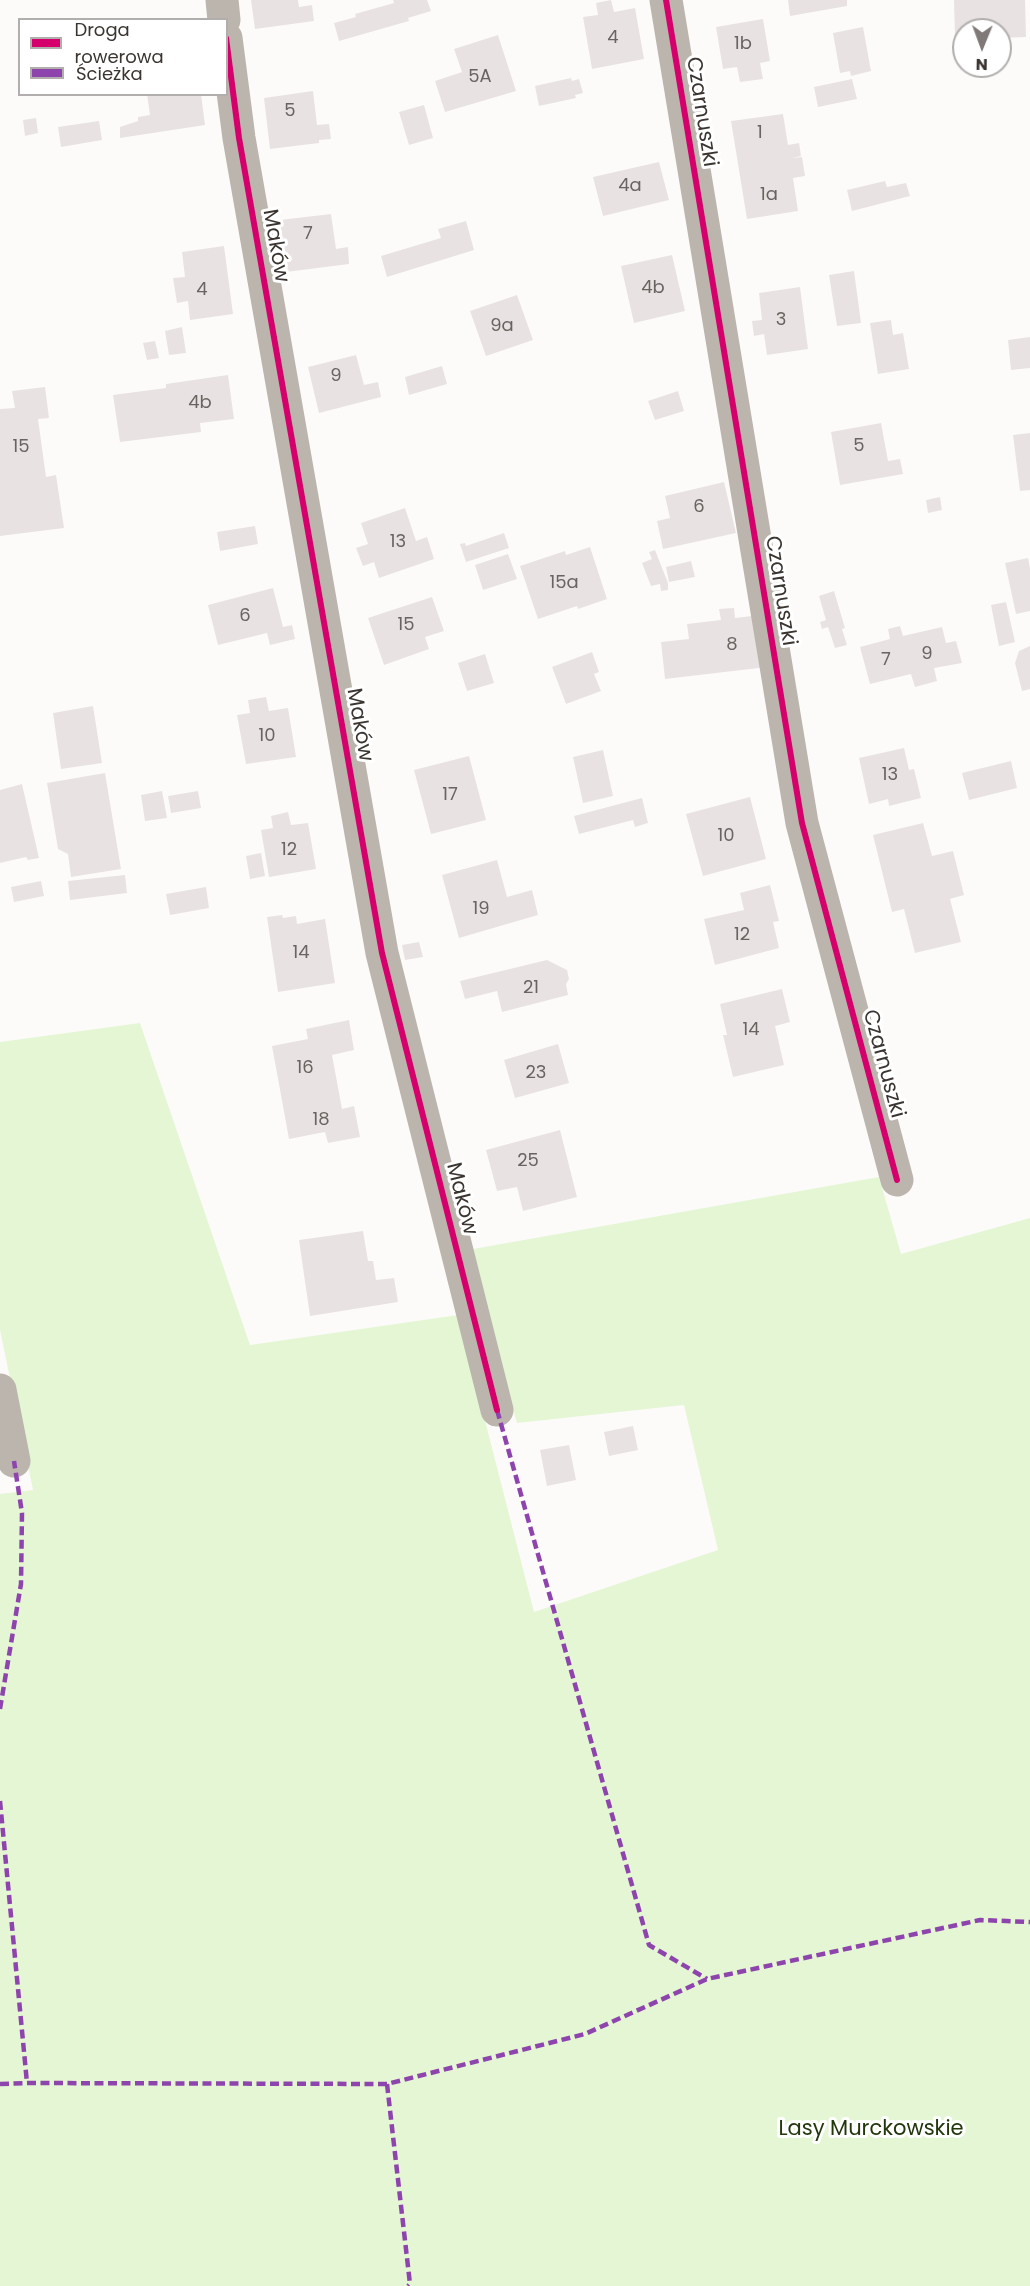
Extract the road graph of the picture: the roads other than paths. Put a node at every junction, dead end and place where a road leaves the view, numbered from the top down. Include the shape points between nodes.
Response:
1 (222, 0) edge
2 (666, 0) edge
3 (224, 18) edge
4 (228, 53) edge
5 (897, 1180) dead end
6 (0, 1390) edge
7 (497, 1410) dead end
8 (14, 1461) dead end

1 - 3 street
2 - 5 street, Czarnuszki via 802,822
4 - 7 street, Maków via 239,138 382,953
6 - 8 street

